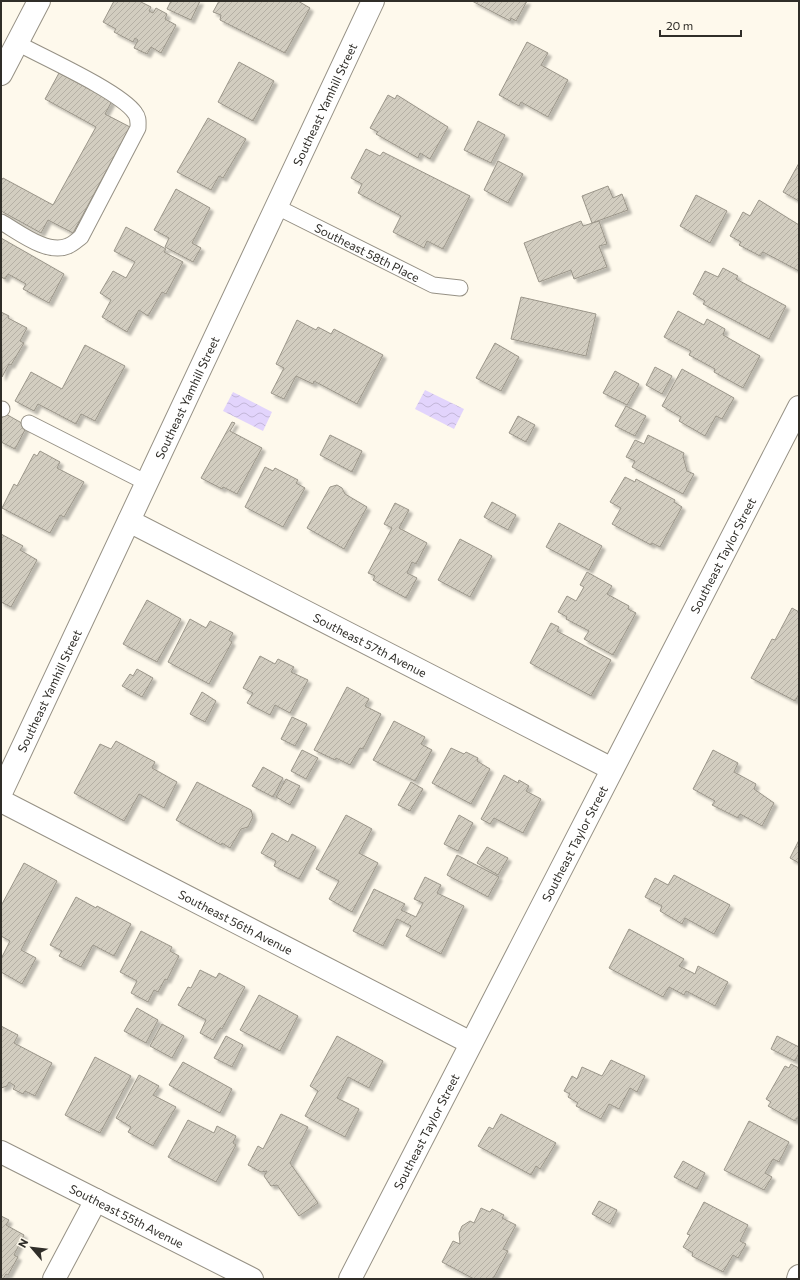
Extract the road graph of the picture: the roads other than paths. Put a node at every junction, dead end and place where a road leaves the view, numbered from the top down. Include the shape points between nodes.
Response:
1 (39, 1) edge
2 (373, 1) edge
3 (17, 43) junction
4 (1, 74) edge
5 (277, 207) junction
6 (1, 222) edge
7 (460, 288) dead end
8 (799, 407) edge
9 (29, 423) dead end
10 (147, 483) junction
11 (129, 521) junction
12 (612, 770) junction
13 (1, 794) edge
14 (1, 801) edge
15 (471, 1043) junction
16 (1, 1152) edge
17 (96, 1200) junction
18 (799, 1276) edge
19 (54, 1279) edge
20 (252, 1279) edge
21 (350, 1279) edge
22 (798, 1279) edge

1 - 3 street
2 - 5 street, Southeast Yamhill Street
3 - 4 street
3 - 6 lane via 112,94 134,112 138,119 138,128 81,237 74,243 68,247 50,248
5 - 7 lane, Southeast 58th Place via 433,285
5 - 10 street, Southeast Yamhill Street
8 - 12 street, Southeast Taylor Street
9 - 10 lane
10 - 11 street, Southeast Yamhill Street
11 - 12 street, Southeast 57th Avenue
11 - 13 street, Southeast Yamhill Street
12 - 15 street, Southeast Taylor Street
14 - 15 street, Southeast 56th Avenue
15 - 21 street, Southeast Taylor Street
16 - 17 street, Southeast 55th Avenue
17 - 19 street
17 - 20 street, Southeast 55th Avenue
18 - 22 street

